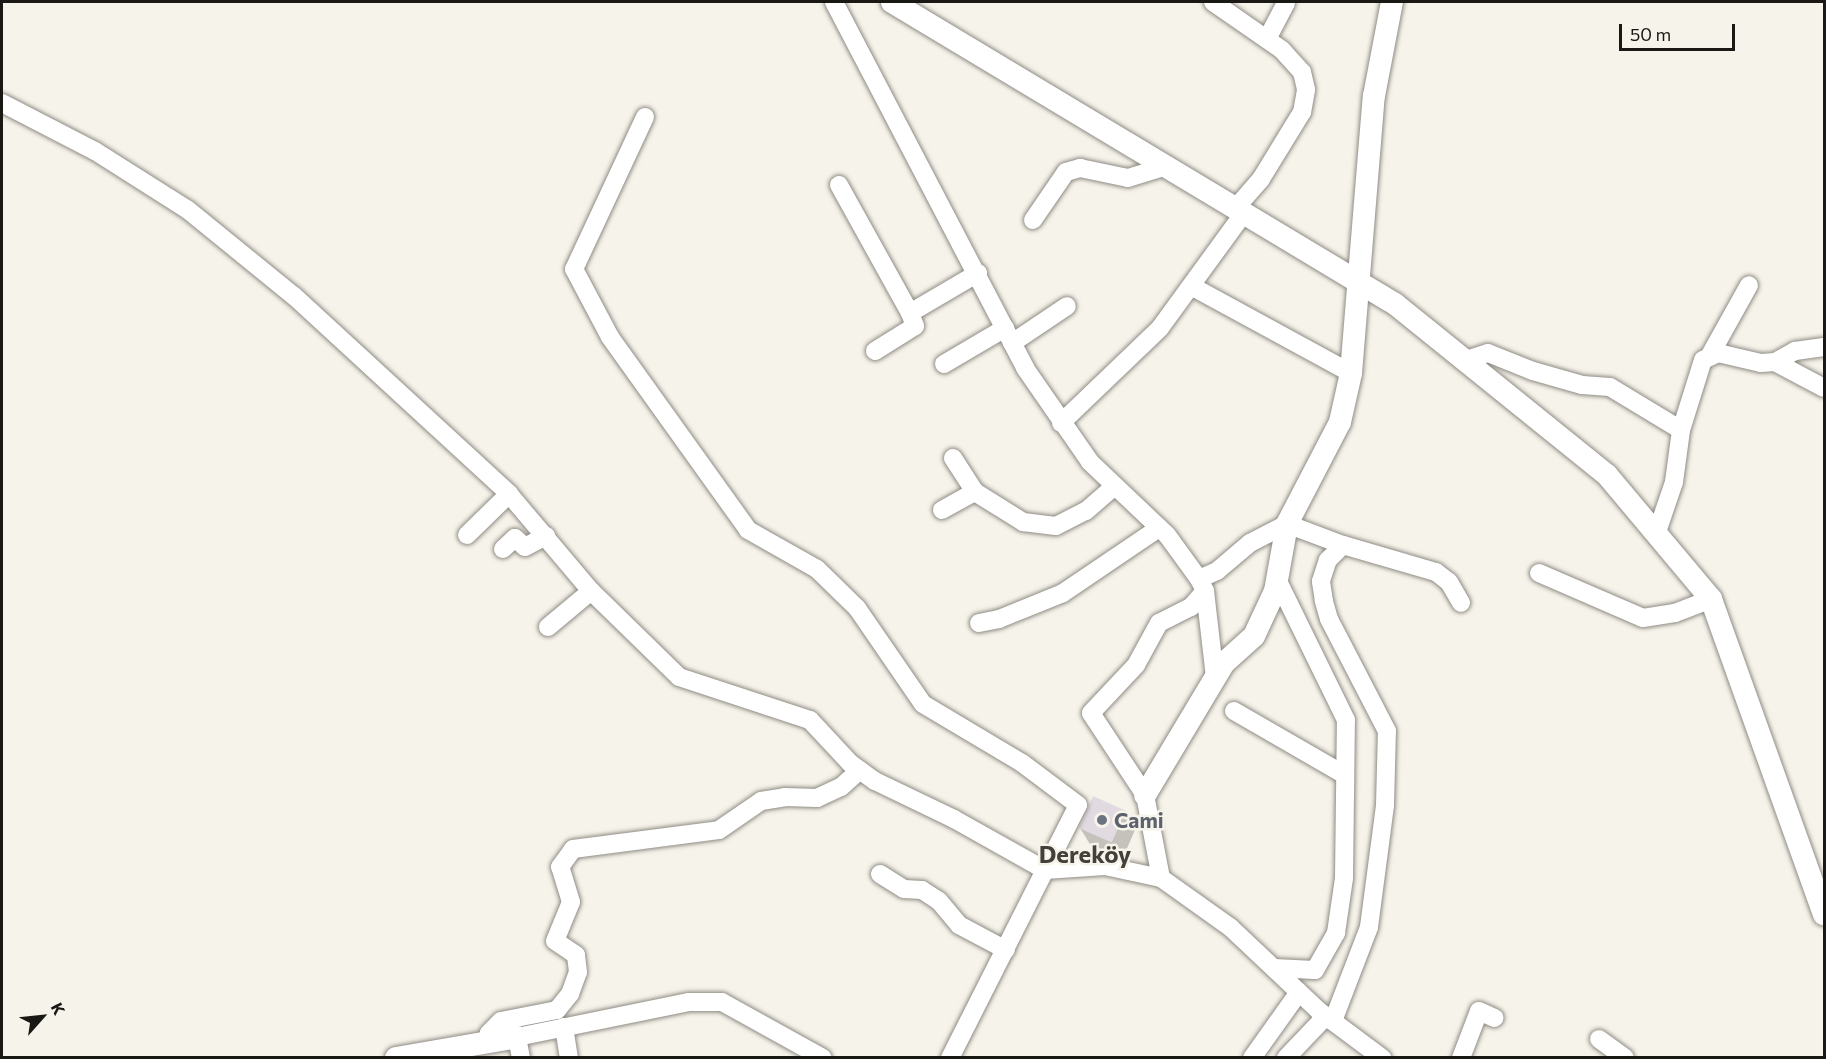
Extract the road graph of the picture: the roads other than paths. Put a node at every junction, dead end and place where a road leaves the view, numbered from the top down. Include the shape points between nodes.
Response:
1 (834, 2) edge
2 (892, 2) edge
3 (1213, 2) edge
4 (1392, 2) edge
5 (1286, 3) edge
6 (1267, 39) junction
7 (2, 103) edge
8 (645, 117) dead end
9 (1167, 166) junction
10 (839, 185) dead end
11 (1240, 210) junction
12 (1033, 220) dead end
13 (978, 273) junction
14 (1356, 281) junction
15 (1749, 285) dead end
16 (1193, 287) junction
17 (1067, 306) dead end
18 (910, 313) junction
19 (1008, 335) junction
20 (1824, 347) edge
21 (875, 351) dead end
22 (1709, 357) junction
23 (1463, 361) junction
24 (1775, 362) junction
25 (944, 364) dead end
26 (1352, 374) junction
27 (1824, 388) edge
28 (1061, 423) junction
29 (1681, 430) junction
30 (953, 458) dead end
31 (1115, 486) junction
32 (975, 492) junction
33 (509, 494) junction
34 (942, 510) dead end
35 (1287, 524) junction
36 (1159, 528) junction
37 (1657, 532) junction
38 (467, 535) dead end
39 (546, 536) junction
40 (1343, 545) junction
41 (503, 549) dead end
42 (1539, 573) dead end
43 (1277, 579) junction
44 (1202, 585) junction
45 (591, 591) junction
46 (1711, 599) junction
47 (1461, 603) dead end
48 (979, 623) dead end
49 (548, 627) dead end
50 (1215, 678) junction
51 (1234, 711) dead end
52 (860, 770) junction
53 (1345, 775) junction
54 (1145, 795) junction
55 (1045, 870) junction
56 (880, 874) dead end
57 (1161, 878) junction
58 (1824, 914) edge
59 (1006, 950) junction
60 (1274, 968) junction
61 (1299, 992) junction
62 (1495, 1018) dead end
63 (1329, 1019) junction
64 (564, 1027) junction
65 (1599, 1039) dead end
66 (486, 1042) junction
67 (519, 1047) edge
68 (396, 1058) edge
69 (569, 1058) edge
70 (823, 1058) edge
71 (950, 1058) edge
72 (1252, 1058) edge
73 (1286, 1058) edge
74 (1382, 1058) edge
75 (1461, 1058) edge
76 (1625, 1058) edge

1 - 13 street
2 - 9 street
3 - 6 street
4 - 14 street via 1374,96
5 - 6 street
6 - 11 street via 1302,72 1306,90 1302,112
7 - 33 street via 95,151 188,210 294,296
8 - 55 street via 574,269 610,336 748,530 817,568 857,608 923,704 1022,763 1078,806
9 - 11 street
9 - 12 street via 1128,178 1080,168 1065,172
10 - 18 street
11 - 14 street
11 - 16 street
13 - 18 street
13 - 19 street
14 - 23 street via 1395,304
14 - 26 street
15 - 22 street
16 - 26 street
16 - 28 street via 1160,328
17 - 19 street
18 - 21 street via 915,326
19 - 25 street
19 - 28 street
20 - 24 street via 1795,351
22 - 24 street via 1719,353 1761,363
22 - 29 street via 1703,360
23 - 29 street via 1488,353 1582,385 1610,387
23 - 37 street via 1607,475
24 - 27 street
26 - 35 street via 1340,422
28 - 31 street via 1090,462
29 - 37 street via 1674,482
30 - 32 street
31 - 32 street via 1086,511 1056,526 1023,522
31 - 36 street
32 - 34 street
33 - 38 street
33 - 39 street
35 - 40 street
35 - 43 street
35 - 44 street via 1250,543
36 - 44 street
36 - 48 street via 1063,593
37 - 46 street
39 - 41 street via 525,548 515,538
39 - 45 street
40 - 47 street via 1436,572 1449,582
40 - 63 street via 1328,560 1321,581 1324,601 1329,619 1387,731 1385,805 1369,927
42 - 46 street via 1644,618 1675,613
43 - 50 street via 1254,636 1224,663
43 - 53 street via 1346,720
44 - 50 street
44 - 54 street via 1191,607 1160,623 1136,665 1091,713
45 - 49 street
45 - 52 street via 679,677 810,720
46 - 58 street
50 - 54 street
51 - 53 street
52 - 55 street
52 - 66 street via 841,788 817,798 761,801 719,830 573,849 560,867 571,902 555,941 576,954 578,972 570,994 557,1010 501,1021
53 - 60 street via 1344,878 1336,933 1315,970
54 - 57 street
55 - 57 street via 1105,866
55 - 59 street
56 - 59 street via 904,889 922,890 939,901 959,925
57 - 60 street via 1231,928
59 - 71 street
60 - 61 street
61 - 63 street
61 - 72 street
62 - 75 street via 1479,1011
63 - 73 street
63 - 74 street
64 - 67 street
64 - 69 street
64 - 70 street via 689,1002 722,1002
65 - 76 street
66 - 67 street
66 - 68 street

